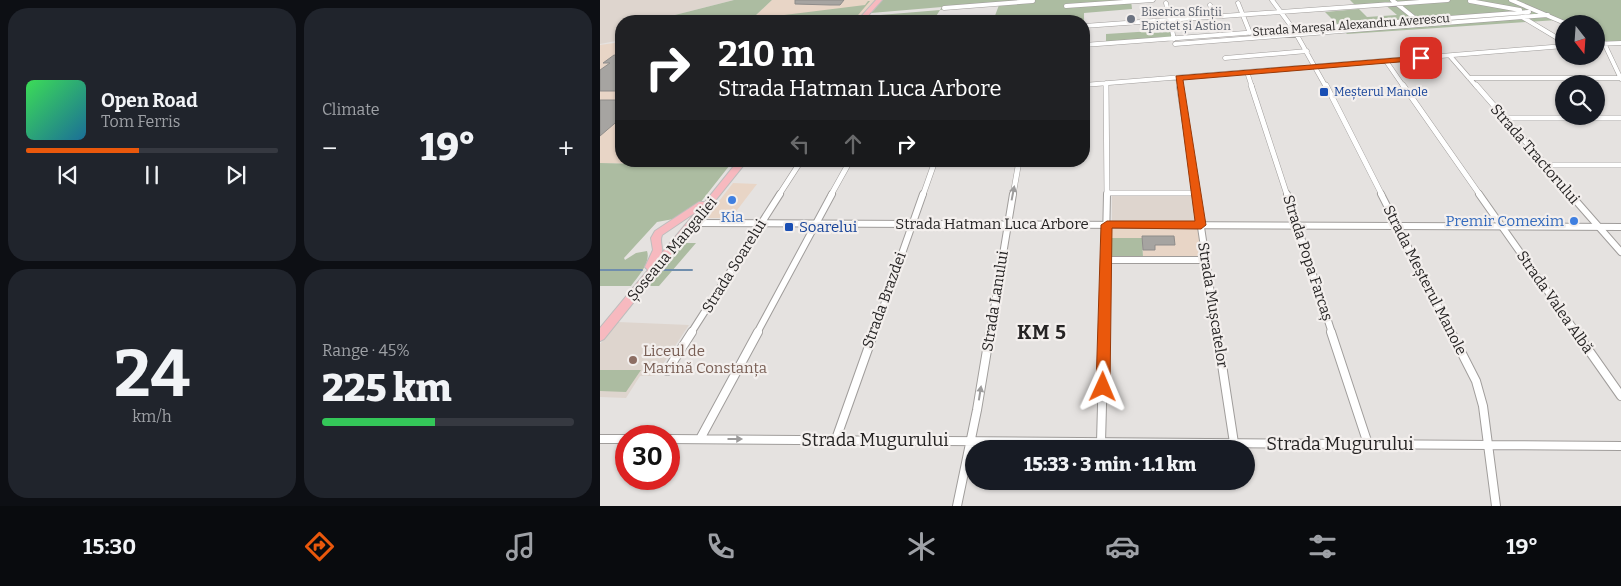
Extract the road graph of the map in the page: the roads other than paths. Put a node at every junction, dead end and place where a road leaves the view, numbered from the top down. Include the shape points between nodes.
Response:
1 (874, 0) edge
2 (879, 0) edge
3 (949, 0) edge
4 (1139, 0) edge
5 (1153, 0) edge
6 (1272, 0) edge
7 (1392, 0) edge
8 (1448, 0) edge
9 (1511, 0) edge
10 (1032, 1) edge
11 (1470, 1) edge
12 (996, 2) edge
13 (1166, 3) dead end
14 (1238, 3) dead end
15 (1396, 4) junction
16 (1210, 5) dead end
17 (1066, 6) dead end
18 (1281, 12) junction
19 (1529, 12) junction
20 (861, 15) edge
21 (865, 15) edge
22 (1243, 15) junction
23 (1551, 16) junction
24 (1214, 17) junction
25 (1521, 17) junction
26 (1555, 18) edge
27 (1171, 20) junction
28 (1417, 20) junction
29 (1090, 26) edge
30 (1295, 32) junction
31 (1250, 33) junction
32 (1555, 37) edge
33 (1174, 41) junction
34 (1605, 43) edge
35 (1621, 43) edge
36 (1090, 45) edge
37 (1605, 45) edge
38 (1555, 47) edge
39 (1306, 51) junction
40 (1450, 56) junction
41 (1225, 58) dead end
42 (1386, 61) junction
43 (1316, 66) junction
44 (1248, 72) junction
45 (1178, 78) junction
46 (1469, 78) junction
47 (1621, 78) edge
48 (1106, 83) junction
49 (1090, 84) edge
50 (1504, 118) junction
51 (1621, 118) edge
52 (1544, 165) junction
53 (1621, 165) edge
54 (734, 167) edge
55 (739, 167) edge
56 (797, 167) edge
57 (847, 167) edge
58 (933, 167) edge
59 (1018, 167) edge
60 (1107, 193) junction
61 (1196, 193) junction
62 (692, 223) junction
63 (761, 223) junction
64 (816, 224) junction
65 (911, 224) junction
66 (1007, 224) junction
67 (1107, 225) junction
68 (1201, 225) junction
69 (670, 226) junction
70 (1298, 226) junction
71 (1398, 226) junction
72 (1502, 226) junction
73 (1598, 226) junction
74 (1621, 227) edge
75 (681, 237) junction
76 (656, 238) junction
77 (1621, 252) edge
78 (1106, 260) junction
79 (1206, 260) junction
80 (600, 328) edge
81 (600, 336) edge
82 (667, 370) dead end
83 (1621, 396) edge
84 (600, 438) edge
85 (615, 439) edge
86 (680, 439) edge
87 (700, 439) junction
88 (836, 439) junction
89 (971, 440) joint
90 (1101, 440) edge
91 (1234, 440) edge
92 (1255, 443) edge
93 (1368, 444) junction
94 (1488, 444) junction
95 (1621, 446) edge
96 (965, 468) edge
97 (957, 506) edge
98 (1496, 506) edge

1 - 20 main road
2 - 21 main road
3 - 12 street via 944,8
4 - 5 street
4 - 17 street
6 - 18 street, Strada Meșterul Manole
7 - 15 street
8 - 15 street
9 - 23 street
10 - 12 street
11 - 19 street
13 - 27 street
14 - 22 street
15 - 18 street
15 - 28 street
16 - 24 street
18 - 22 street
18 - 30 street, Strada Meșterul Manole
19 - 23 street
19 - 28 street, Strada Mareșal Alexandru Averescu
22 - 24 street
22 - 31 street
23 - 25 street, Strada Mareșal Alexandru Averescu
23 - 26 street
24 - 27 street
25 - 30 street, Strada Mareșal Alexandru Averescu
25 - 32 street
27 - 29 street
27 - 33 street
28 - 30 street, Strada Mareșal Alexandru Averescu
30 - 31 street, Strada Mareșal Alexandru Averescu
30 - 33 street, Strada Mareșal Alexandru Averescu
30 - 39 street, Strada Meșterul Manole
31 - 33 street, Strada Mareșal Alexandru Averescu
33 - 36 street, Strada Mareșal Alexandru Averescu
34 - 35 street
37 - 47 street
38 - 40 street
39 - 41 street
39 - 43 street, Strada Meșterul Manole
40 - 42 street
40 - 46 street, Strada Tractorului
42 - 43 street
42 - 72 street, Strada Valea Albă
43 - 44 street
43 - 71 street, Strada Meșterul Manole
44 - 45 street
44 - 70 street, Strada Popa Farcaș
45 - 48 street
45 - 61 street, Strada Mușcatelor
46 - 47 street
46 - 50 street, Strada Tractorului
48 - 49 street
48 - 60 street
50 - 51 street
50 - 52 street, Strada Tractorului
52 - 53 street
52 - 73 street, Strada Tractorului
54 - 69 main road, Șoseaua Mangaliei via 707,200
55 - 62 main road, Șoseaua Mangaliei
56 - 63 street, Strada Soarelui
57 - 64 street
58 - 65 street, Strada Brazdei
66 -> 59 street, Strada Lanului
60 - 61 street
60 - 67 street
61 - 68 street, Strada Mușcatelor
62 - 63 street, Strada Hatman Luca Arbore
62 - 69 main road
62 - 75 main road, Șoseaua Mangaliei
63 - 64 street, Strada Hatman Luca Arbore
63 - 82 street, Strada Soarelui
64 - 65 street, Strada Hatman Luca Arbore
64 - 87 street
65 - 66 street, Strada Hatman Luca Arbore
65 - 88 street, Strada Brazdei
66 - 67 street, Strada Hatman Luca Arbore
89 -> 66 street, Strada Lanului
67 - 68 street, Strada Hatman Luca Arbore
67 - 78 street
68 - 70 street, Strada Hatman Luca Arbore
68 - 79 street, Strada Mușcatelor
69 - 76 main road, Șoseaua Mangaliei via 661,230
70 - 71 street, Strada Hatman Luca Arbore
70 - 93 street, Strada Popa Farcaș
71 - 72 street, Strada Hatman Luca Arbore
71 - 94 street, Strada Meșterul Manole via 1476,381 1484,406
72 - 73 street, Strada Hatman Luca Arbore
72 - 83 street, Strada Valea Albă
73 - 74 street, Strada Hatman Luca Arbore
73 - 77 street, Strada Tractorului
75 - 76 main road via 664,242
75 - 81 main road, Șoseaua Mangaliei
76 - 80 main road, Șoseaua Mangaliei via 658,250 652,264
78 - 79 street
78 - 90 street
79 - 91 street, Strada Mușcatelor
84 - 85 street
86 - 87 street, Strada Mugurului
87 -> 88 street, Strada Mugurului
88 - 89 street, Strada Mugurului
92 - 93 street, Strada Mugurului
93 - 94 street, Strada Mugurului
94 - 95 street, Strada Mugurului
94 - 98 street, Strada Meșterul Manole
96 - 97 street, Strada Lanului

